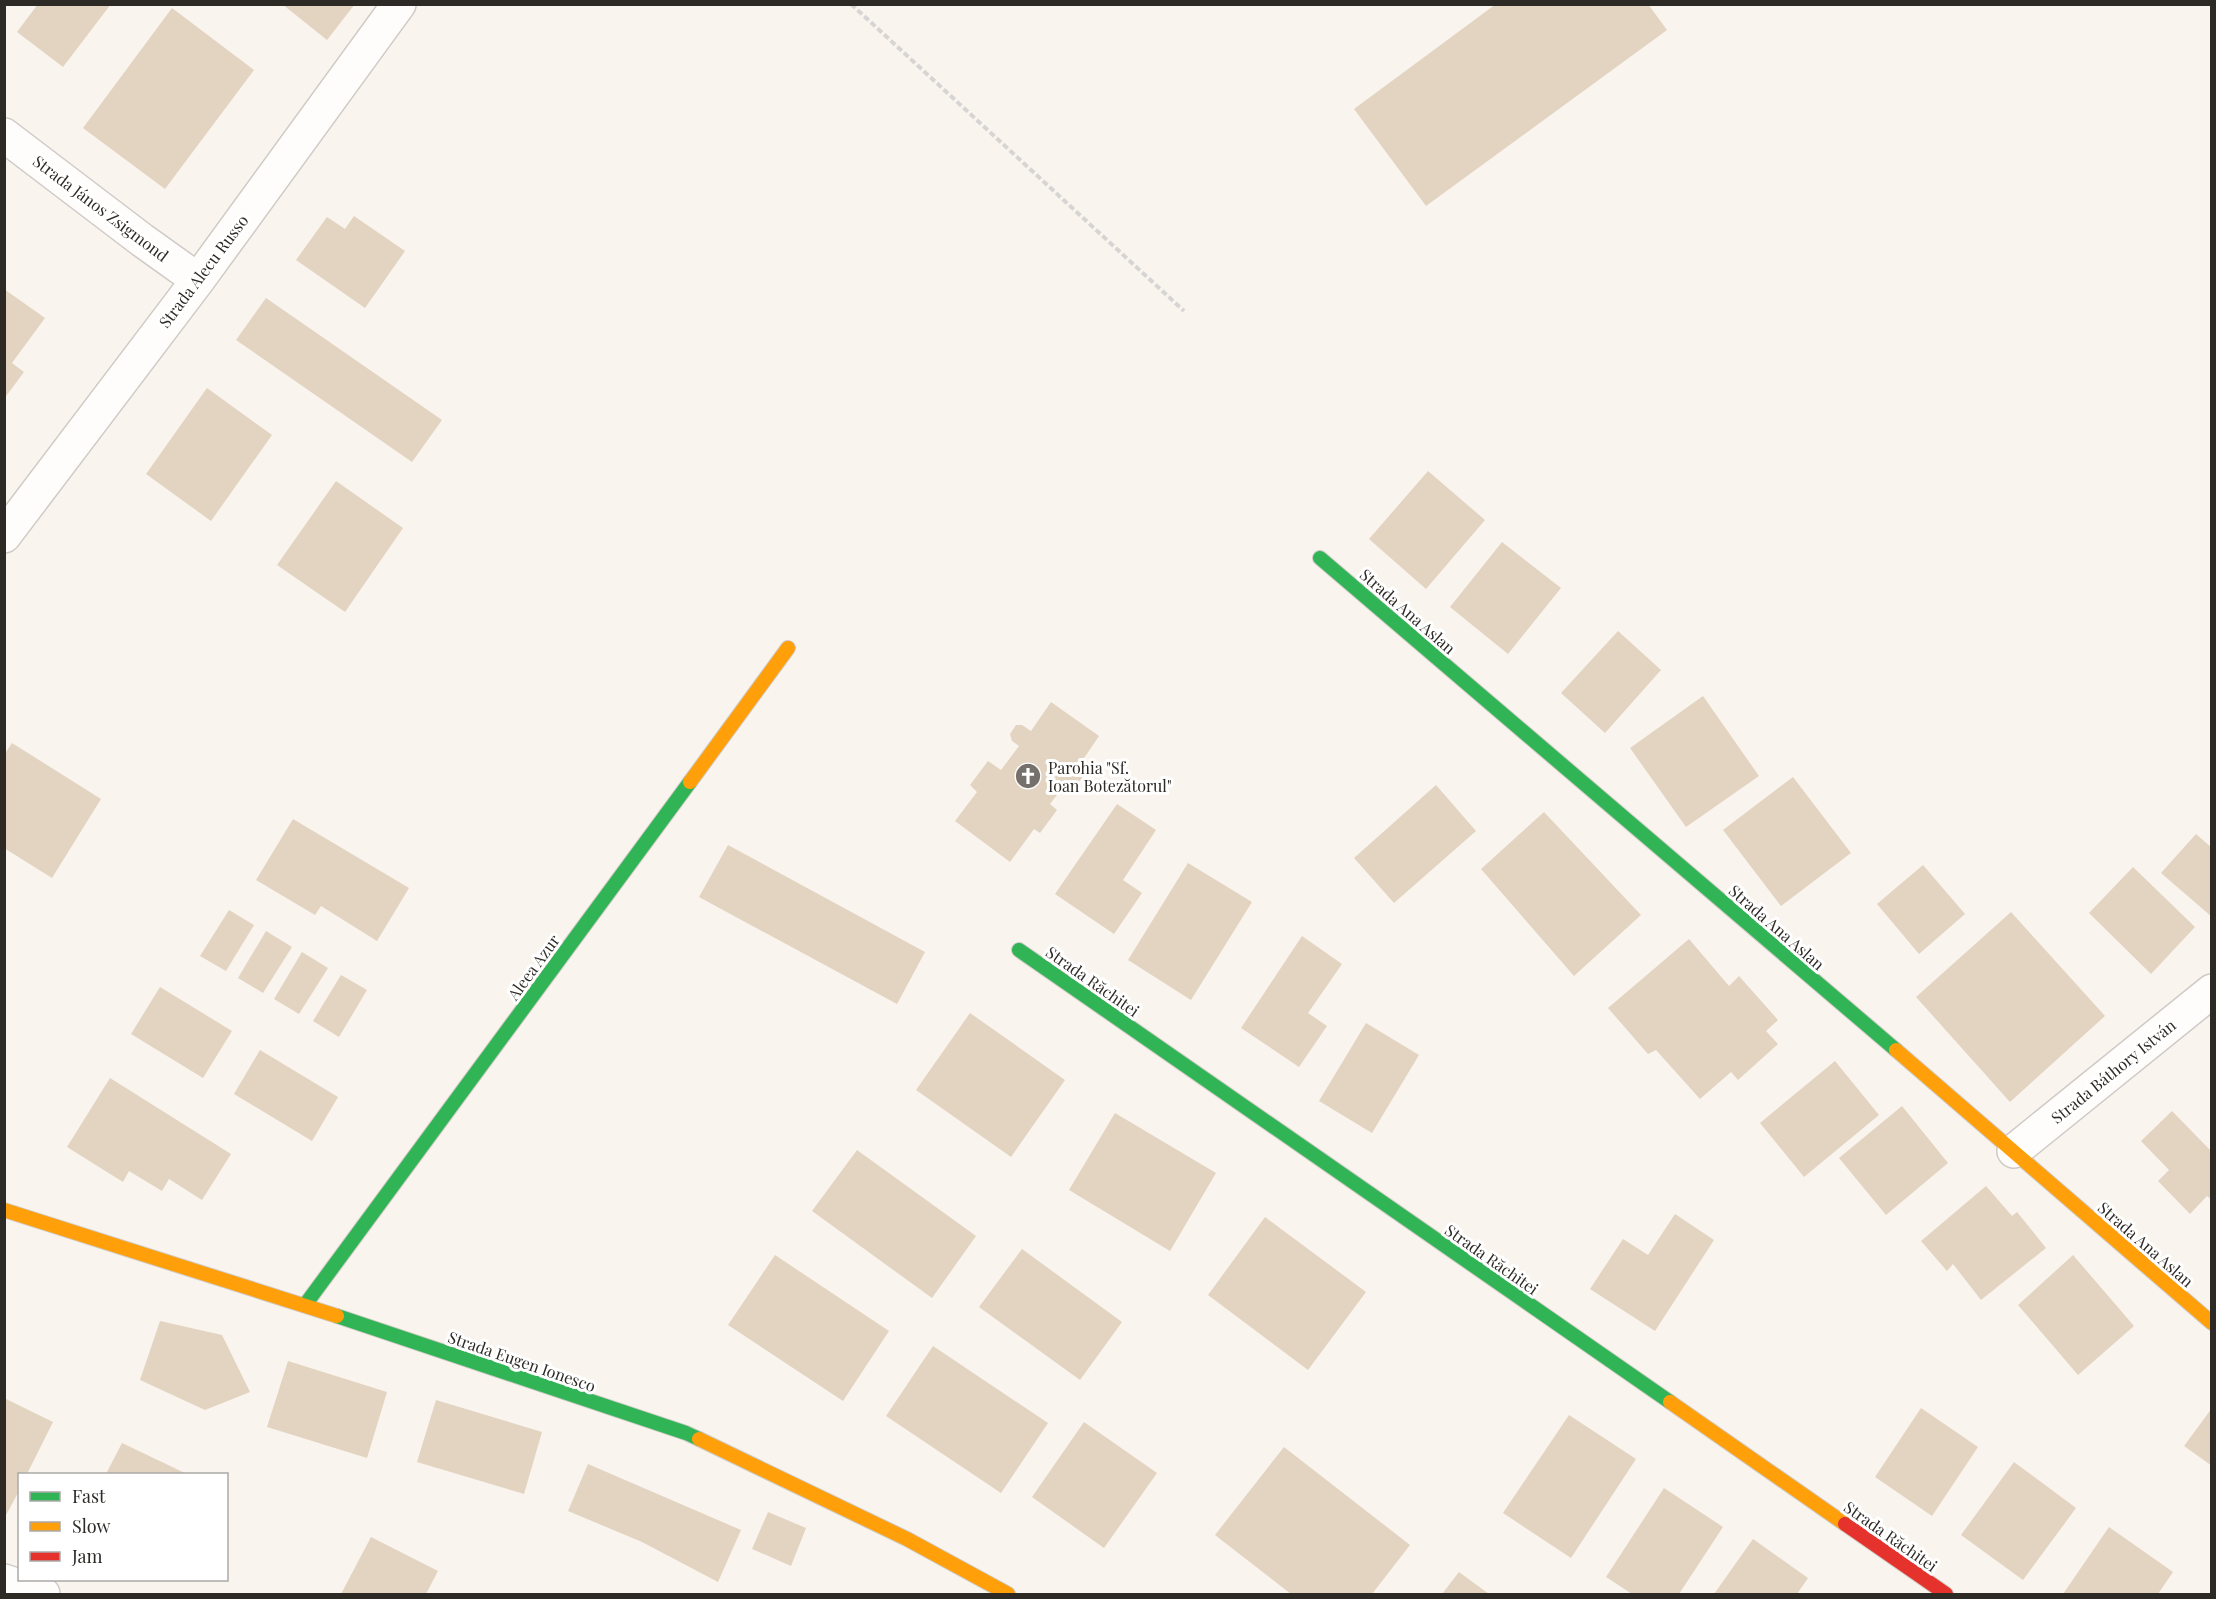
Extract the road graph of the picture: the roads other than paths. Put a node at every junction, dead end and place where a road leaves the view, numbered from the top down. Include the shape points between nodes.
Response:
1 (399, 4) edge
2 (4, 135) edge
3 (198, 280) junction
4 (4, 536) edge
5 (1320, 558) dead end
6 (788, 648) dead end
7 (1019, 950) dead end
8 (2211, 992) edge
9 (2014, 1151) junction
10 (4, 1210) edge
11 (305, 1305) junction
12 (2211, 1323) edge
13 (4, 1581) edge
14 (43, 1594) edge
15 (1008, 1594) edge
16 (1946, 1594) edge

1 - 3 street, Strada Alecu Russo
2 - 3 street, Strada János Zsigmond
3 - 4 street, Strada Alecu Russo
5 - 9 street, Strada Ana Aslan
6 - 11 street, Aleea Azur
7 - 16 street, Strada Răchitei
8 - 9 street, Strada Báthory István
9 - 12 street, Strada Ana Aslan
10 - 11 street, Strada Eugen Ionesco
11 - 15 street, Strada Eugen Ionesco via 686,1433 907,1539
13 - 14 street

